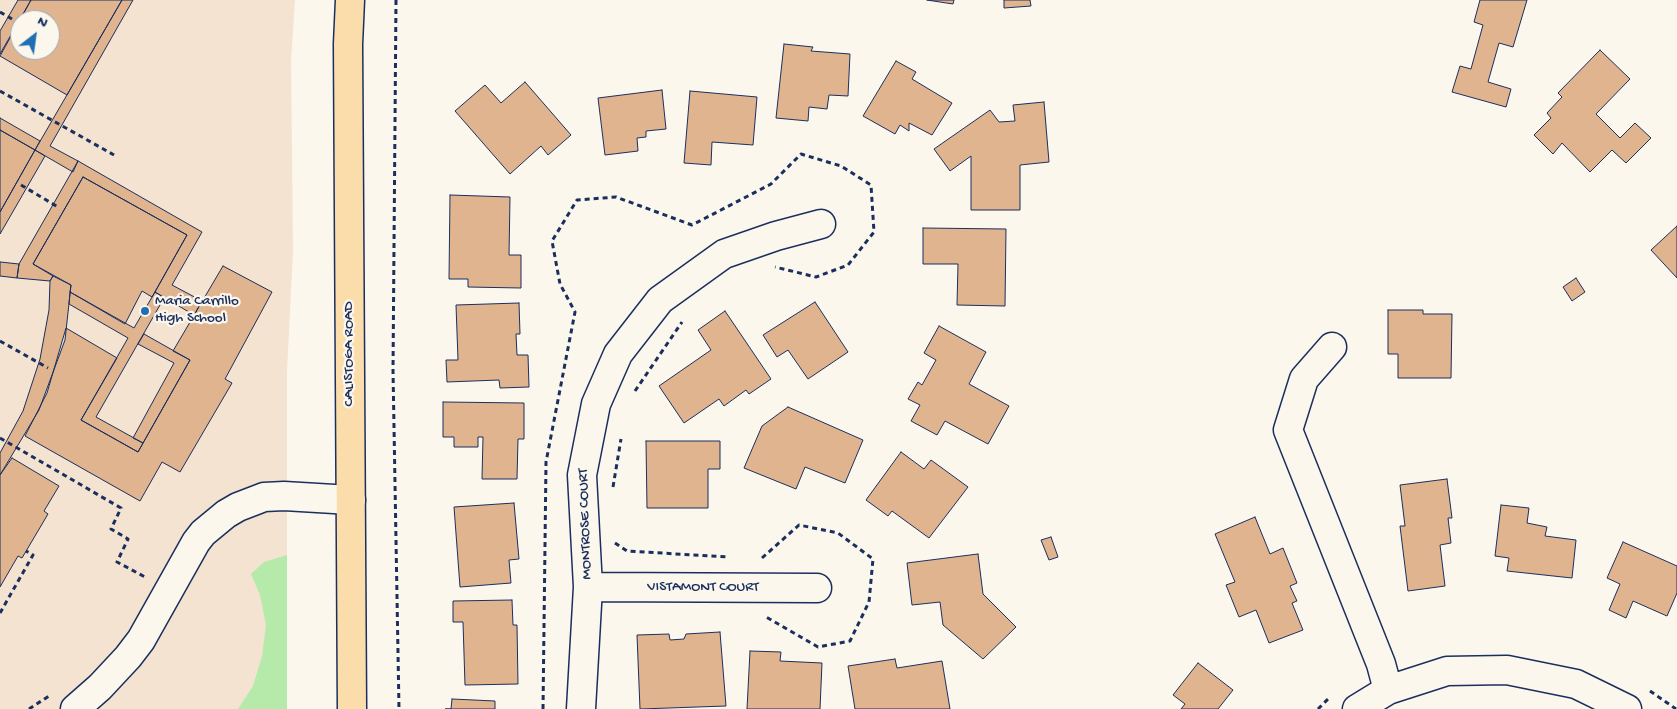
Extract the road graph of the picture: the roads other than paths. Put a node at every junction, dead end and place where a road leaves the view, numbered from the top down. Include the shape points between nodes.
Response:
1 (350, 0) edge
2 (821, 224) dead end
3 (1332, 346) dead end
4 (351, 500) junction
5 (588, 587) junction
6 (817, 588) dead end
7 (1388, 690) junction
8 (75, 709) edge
9 (352, 709) edge
10 (581, 709) edge
11 (1357, 709) edge
12 (1627, 709) edge

1 - 4 main road, CALISTOGA ROAD
2 - 5 street, MONTROSE COURT via 724,254 660,300 618,354 596,404 582,475
3 - 7 street via 1304,379 1288,430 1381,664
4 - 8 street via 264,497 226,514 196,542 141,640 128,657
4 - 9 main road, CALISTOGA ROAD
5 - 6 street, VISTAMONT COURT
5 - 10 street, MONTROSE COURT
7 - 11 street
7 - 12 street via 1447,671 1506,670 1576,684

